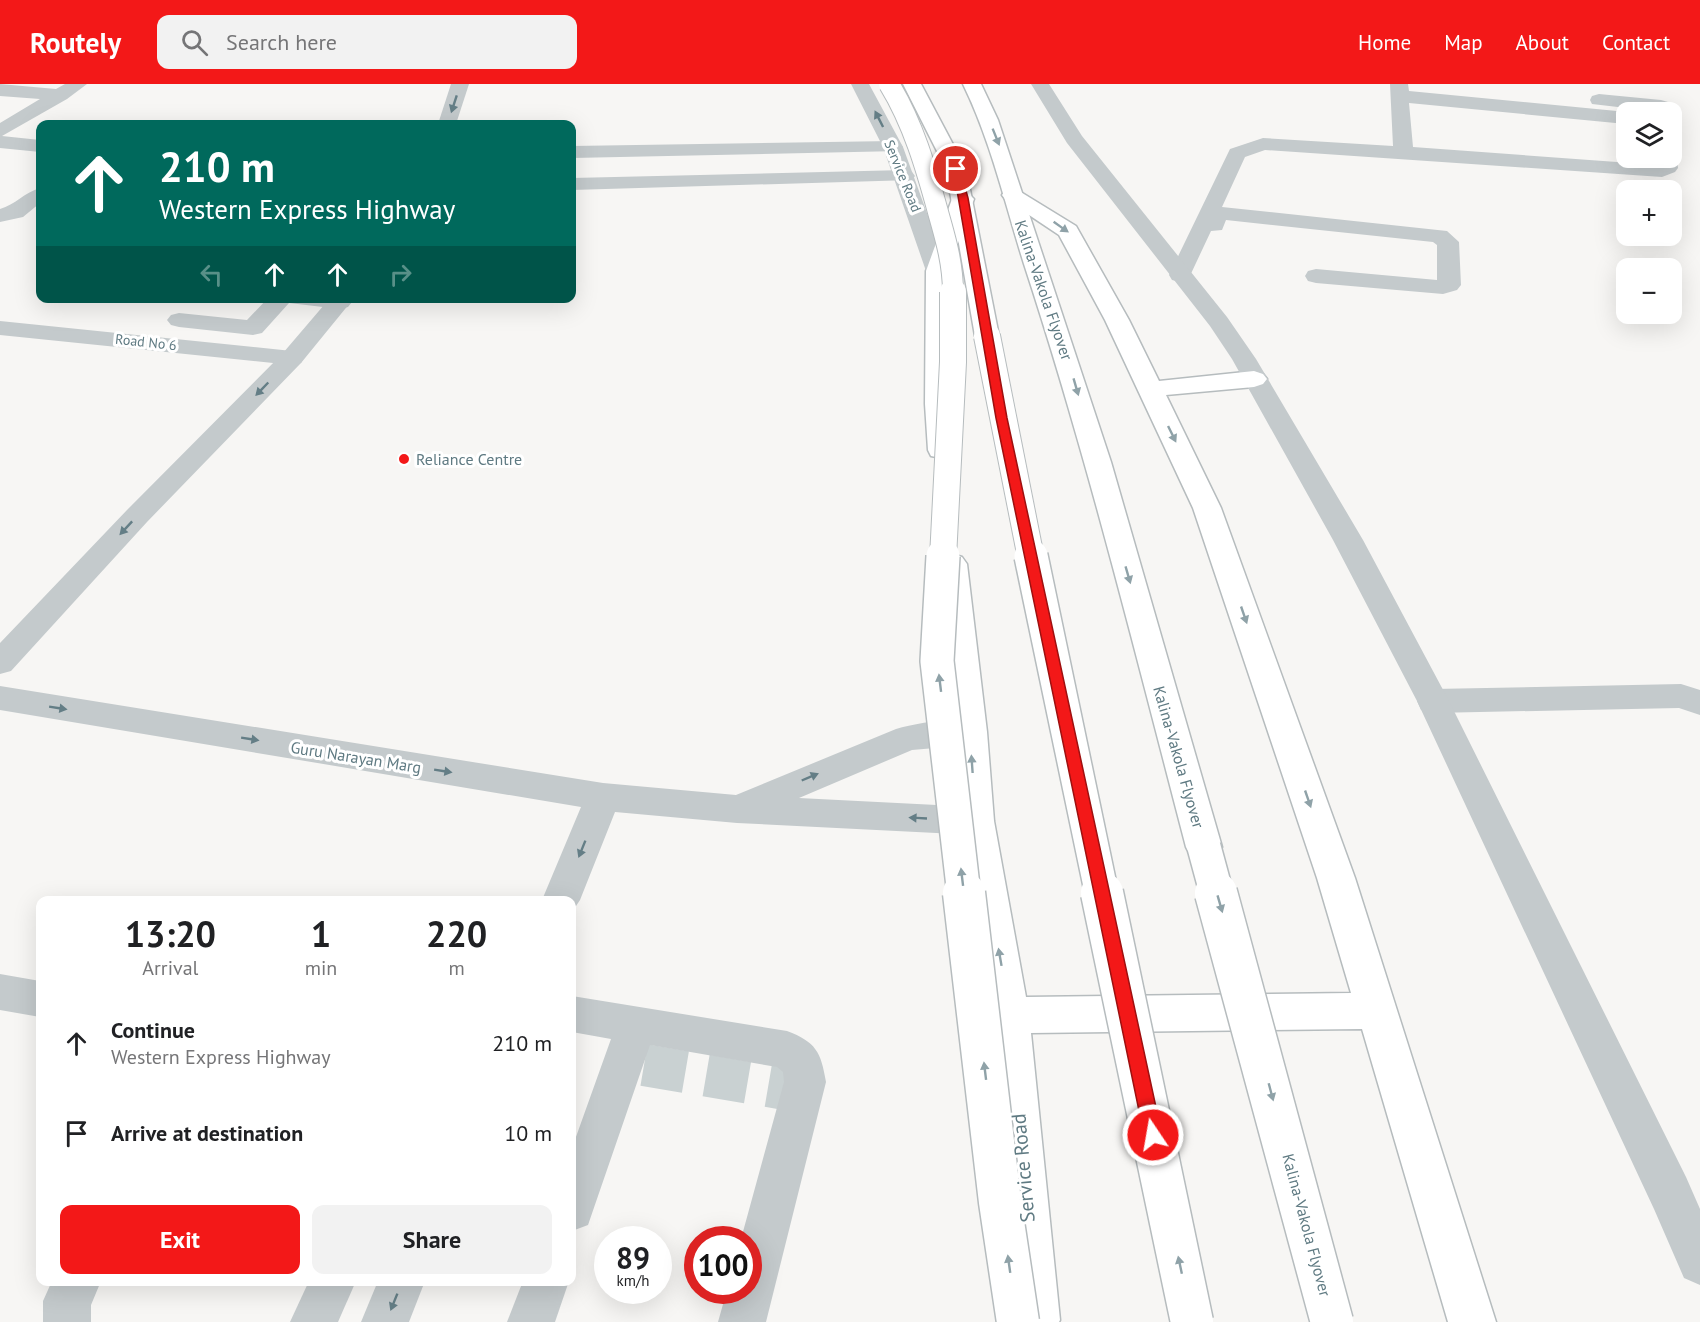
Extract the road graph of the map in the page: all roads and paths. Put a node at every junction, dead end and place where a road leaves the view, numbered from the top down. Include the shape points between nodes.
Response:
1 (78, 84) edge
2 (460, 84) edge
3 (860, 84) edge
4 (889, 84) edge
5 (912, 84) edge
6 (972, 84) edge
7 (1041, 84) edge
8 (1439, 84) edge
9 (0, 90) edge
10 (1399, 90) edge
11 (60, 95) junction
12 (1659, 102) edge
13 (0, 106) edge
14 (35, 110) junction
15 (1616, 117) edge
16 (8, 120) edge
17 (448, 120) edge
18 (1401, 120) junction
19 (1425, 122) dead end
20 (0, 131) edge
21 (0, 142) edge
22 (36, 146) edge
23 (893, 147) junction
24 (839, 148) junction
25 (576, 152) edge
26 (1403, 152) junction
27 (0, 158) edge
28 (22, 159) dead end
29 (1616, 168) edge
30 (1621, 168) edge
31 (1668, 168) edge
32 (905, 176) junction
33 (846, 178) junction
34 (576, 184) edge
35 (36, 197) edge
36 (963, 198) junction
37 (1018, 214) junction
38 (0, 216) edge
39 (1203, 225) junction
40 (937, 271) junction
41 (1180, 275) junction
42 (1316, 276) dead end
43 (276, 303) edge
44 (339, 303) edge
45 (0, 327) edge
46 (155, 343) junction
47 (292, 358) junction
48 (1254, 379) junction
49 (1150, 389) junction
50 (0, 663) edge
51 (0, 698) edge
52 (1433, 701) junction
53 (1700, 703) edge
54 (970, 732) junction
55 (603, 797) junction
56 (737, 809) junction
57 (976, 821) junction
58 (563, 896) edge
59 (0, 992) edge
60 (36, 998) edge
61 (1376, 1011) junction
62 (1009, 1015) junction
63 (576, 1016) edge
64 (635, 1050) junction
65 (576, 1199) edge
66 (1685, 1202) edge
67 (1700, 1262) edge
68 (75, 1286) edge
69 (331, 1286) edge
70 (400, 1286) edge
71 (544, 1286) edge
72 (67, 1322) edge
73 (314, 1322) edge
74 (386, 1322) edge
75 (531, 1322) edge
76 (742, 1322) edge
77 (1018, 1322) edge
78 (1036, 1322) edge
79 (1192, 1322) edge
80 (1332, 1322) edge
81 (1472, 1322) edge

1 - 11 street
2 -> 17 street
23 -> 3 street, Service Road
77 -> 4 highway, bridge via 1000,1202 937,661 953,362 953,267 927,170 903,107
5 - 36 highway via 956,169
6 -> 37 highway, Kalina-Vakola Flyover via 1002,153
7 - 41 street via 1074,139
8 - 12 street
9 - 11 street
10 - 15 street
10 - 18 street
11 - 14 street
13 - 14 street
14 - 16 street
16 - 20 street
18 - 19 street
18 - 26 street
21 - 22 street
23 - 24 street
23 - 32 street, Service Road
24 - 25 street
24 - 33 street
26 - 29 street
26 - 39 street via 1263,144 1237,153
27 - 28 street
30 - 31 street
32 - 33 street
32 - 40 street, Service Road
33 - 34 street
35 - 38 street via 15,212
36 - 40 highway
79 -> 36 highway, bridge via 1002,418
37 -> 49 highway via 1068,231
37 -> 80 highway, Kalina-Vakola Flyover, bridge via 1064,345 1241,977
39 - 41 street
39 - 42 street via 1214,225 1216,215 1223,213 1439,236 1448,243 1449,285
40 - 54 highway, Service Road via 938,404
41 - 48 street via 1219,322
43 - 46 street via 253,327 185,314
44 - 47 street
45 - 46 street, Road No 6
46 - 47 street, Road No 6
47 -> 50 street
48 - 49 highway
48 - 52 street via 1348,540
49 -> 61 highway via 1207,508 1336,878
51 -> 55 street, Guru Narayan Marg
52 - 53 street via 1681,696
52 - 66 street
56 -> 54 street via 908,738
57 -> 54 highway, Service Road
55 - 56 street, Guru Narayan Marg
55 -> 58 street
57 -> 56 street, Guru Narayan Marg
62 -> 57 highway, Service Road
59 - 60 street
61 - 62 highway
61 - 81 highway
62 - 78 highway, Service Road
63 - 64 street
64 - 65 street
64 - 76 street via 787,1050 802,1062 805,1082 793,1090
66 - 67 street
68 - 72 street via 67,1301
69 - 73 street
70 -> 74 street
71 - 75 street

